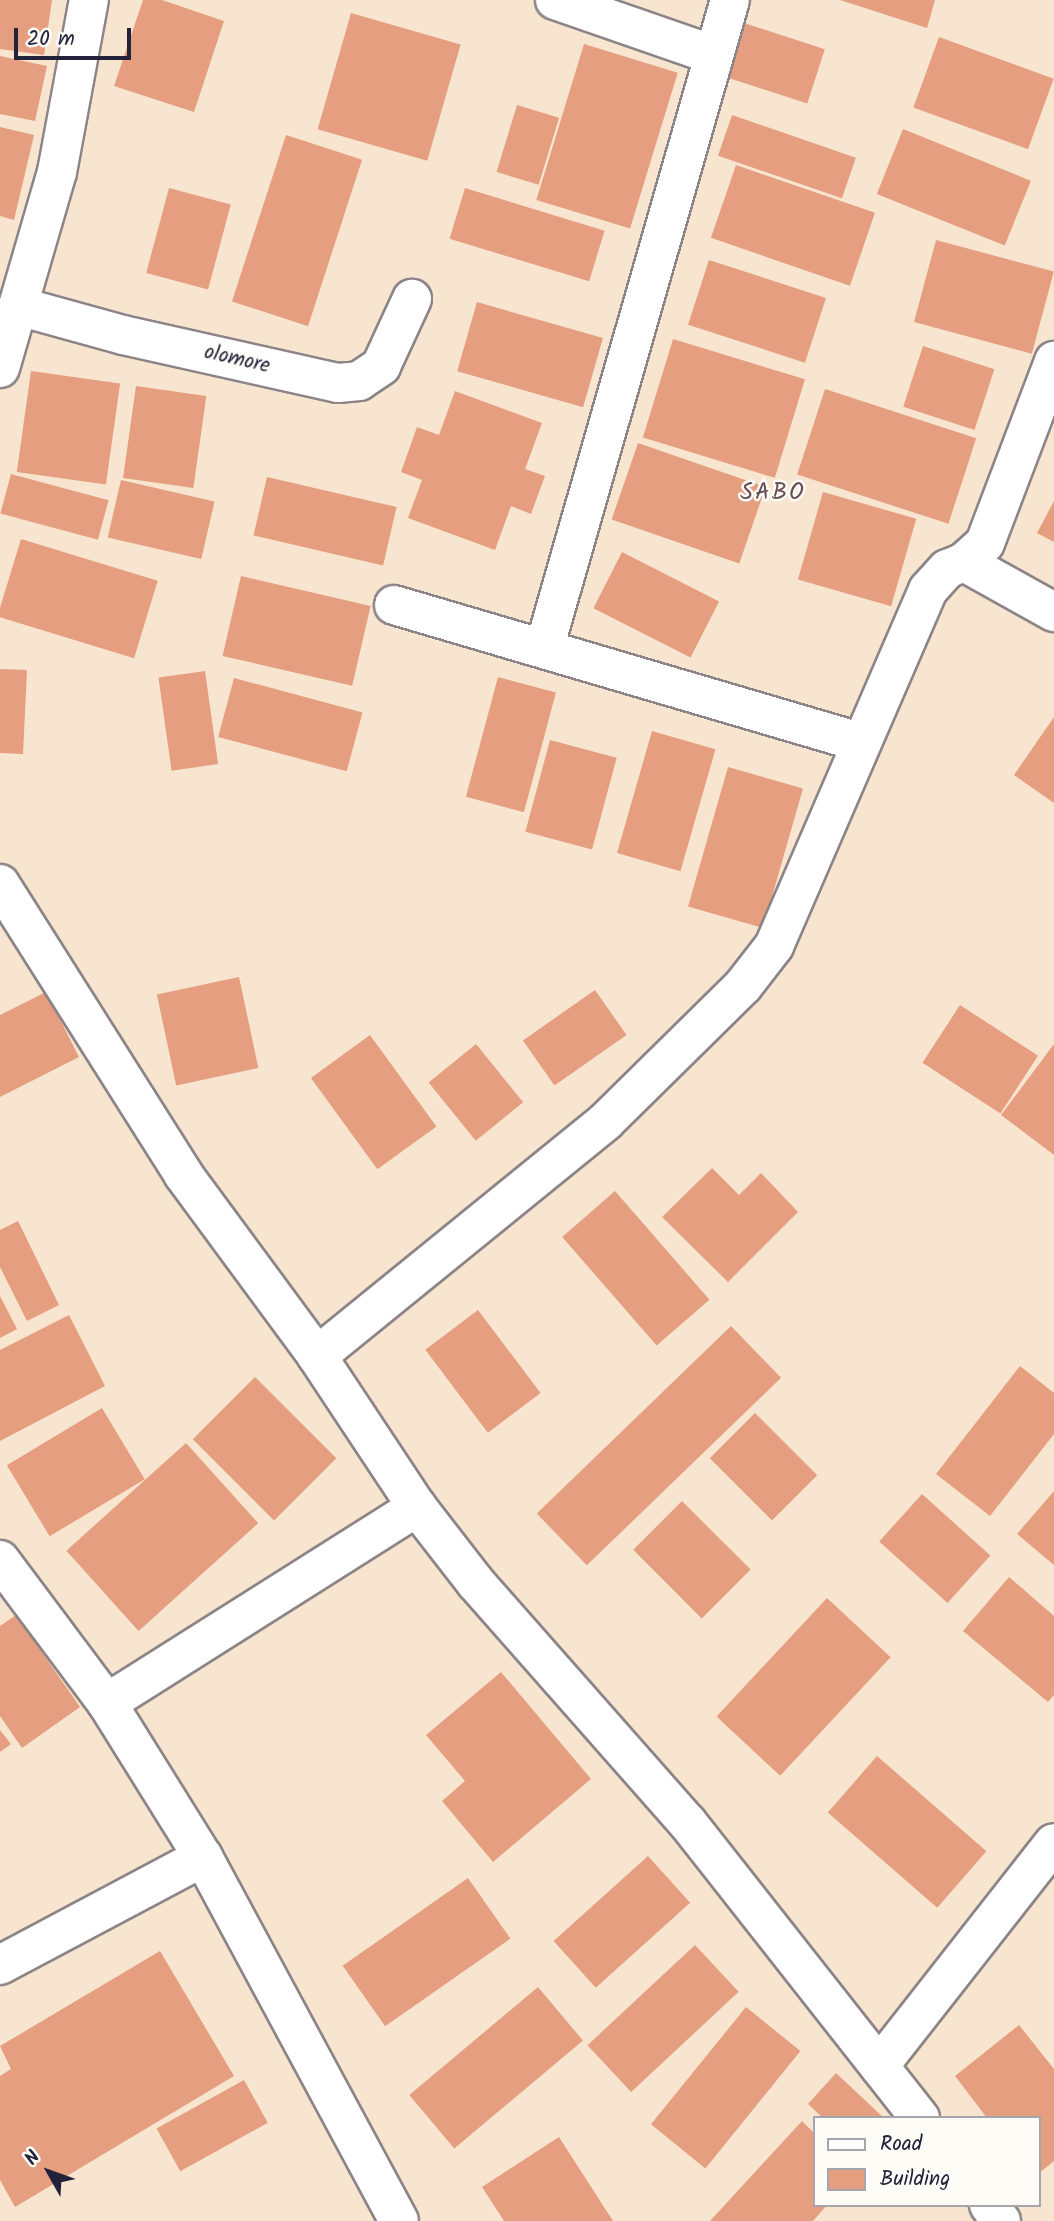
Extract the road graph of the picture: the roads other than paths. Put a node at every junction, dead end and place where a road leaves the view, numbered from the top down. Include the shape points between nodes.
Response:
1 (89, 0) edge
2 (555, 0) edge
3 (730, 0) edge
4 (714, 55) junction
5 (412, 299) dead end
6 (18, 306) junction
7 (1054, 361) edge
8 (0, 368) edge
9 (964, 562) junction
10 (394, 605) dead end
11 (1054, 612) edge
12 (544, 649) junction
13 (859, 742) junction
14 (0, 884) edge
15 (317, 1356) junction
16 (417, 1507) junction
17 (0, 1560) edge
18 (107, 1703) junction
19 (1054, 1843) edge
20 (203, 1857) junction
21 (0, 1965) edge
22 (879, 2066) junction
23 (918, 2116) edge
24 (399, 2221) edge

1 - 6 street via 57,172
2 - 4 street
3 - 4 street
4 - 12 street
5 - 6 street, olomore via 381,366 359,381 338,383 123,335
6 - 8 street
7 - 9 street via 985,543
9 - 11 street
9 - 13 street via 947,569 928,590
10 - 12 street
12 - 13 street
13 - 15 street via 774,946 743,986 606,1121
14 - 15 street via 183,1174
15 - 16 street
16 - 18 street
16 - 22 street via 476,1583 687,1822
17 - 18 street
18 - 20 street
19 - 22 street
20 - 21 street
20 - 24 street
22 - 23 street

